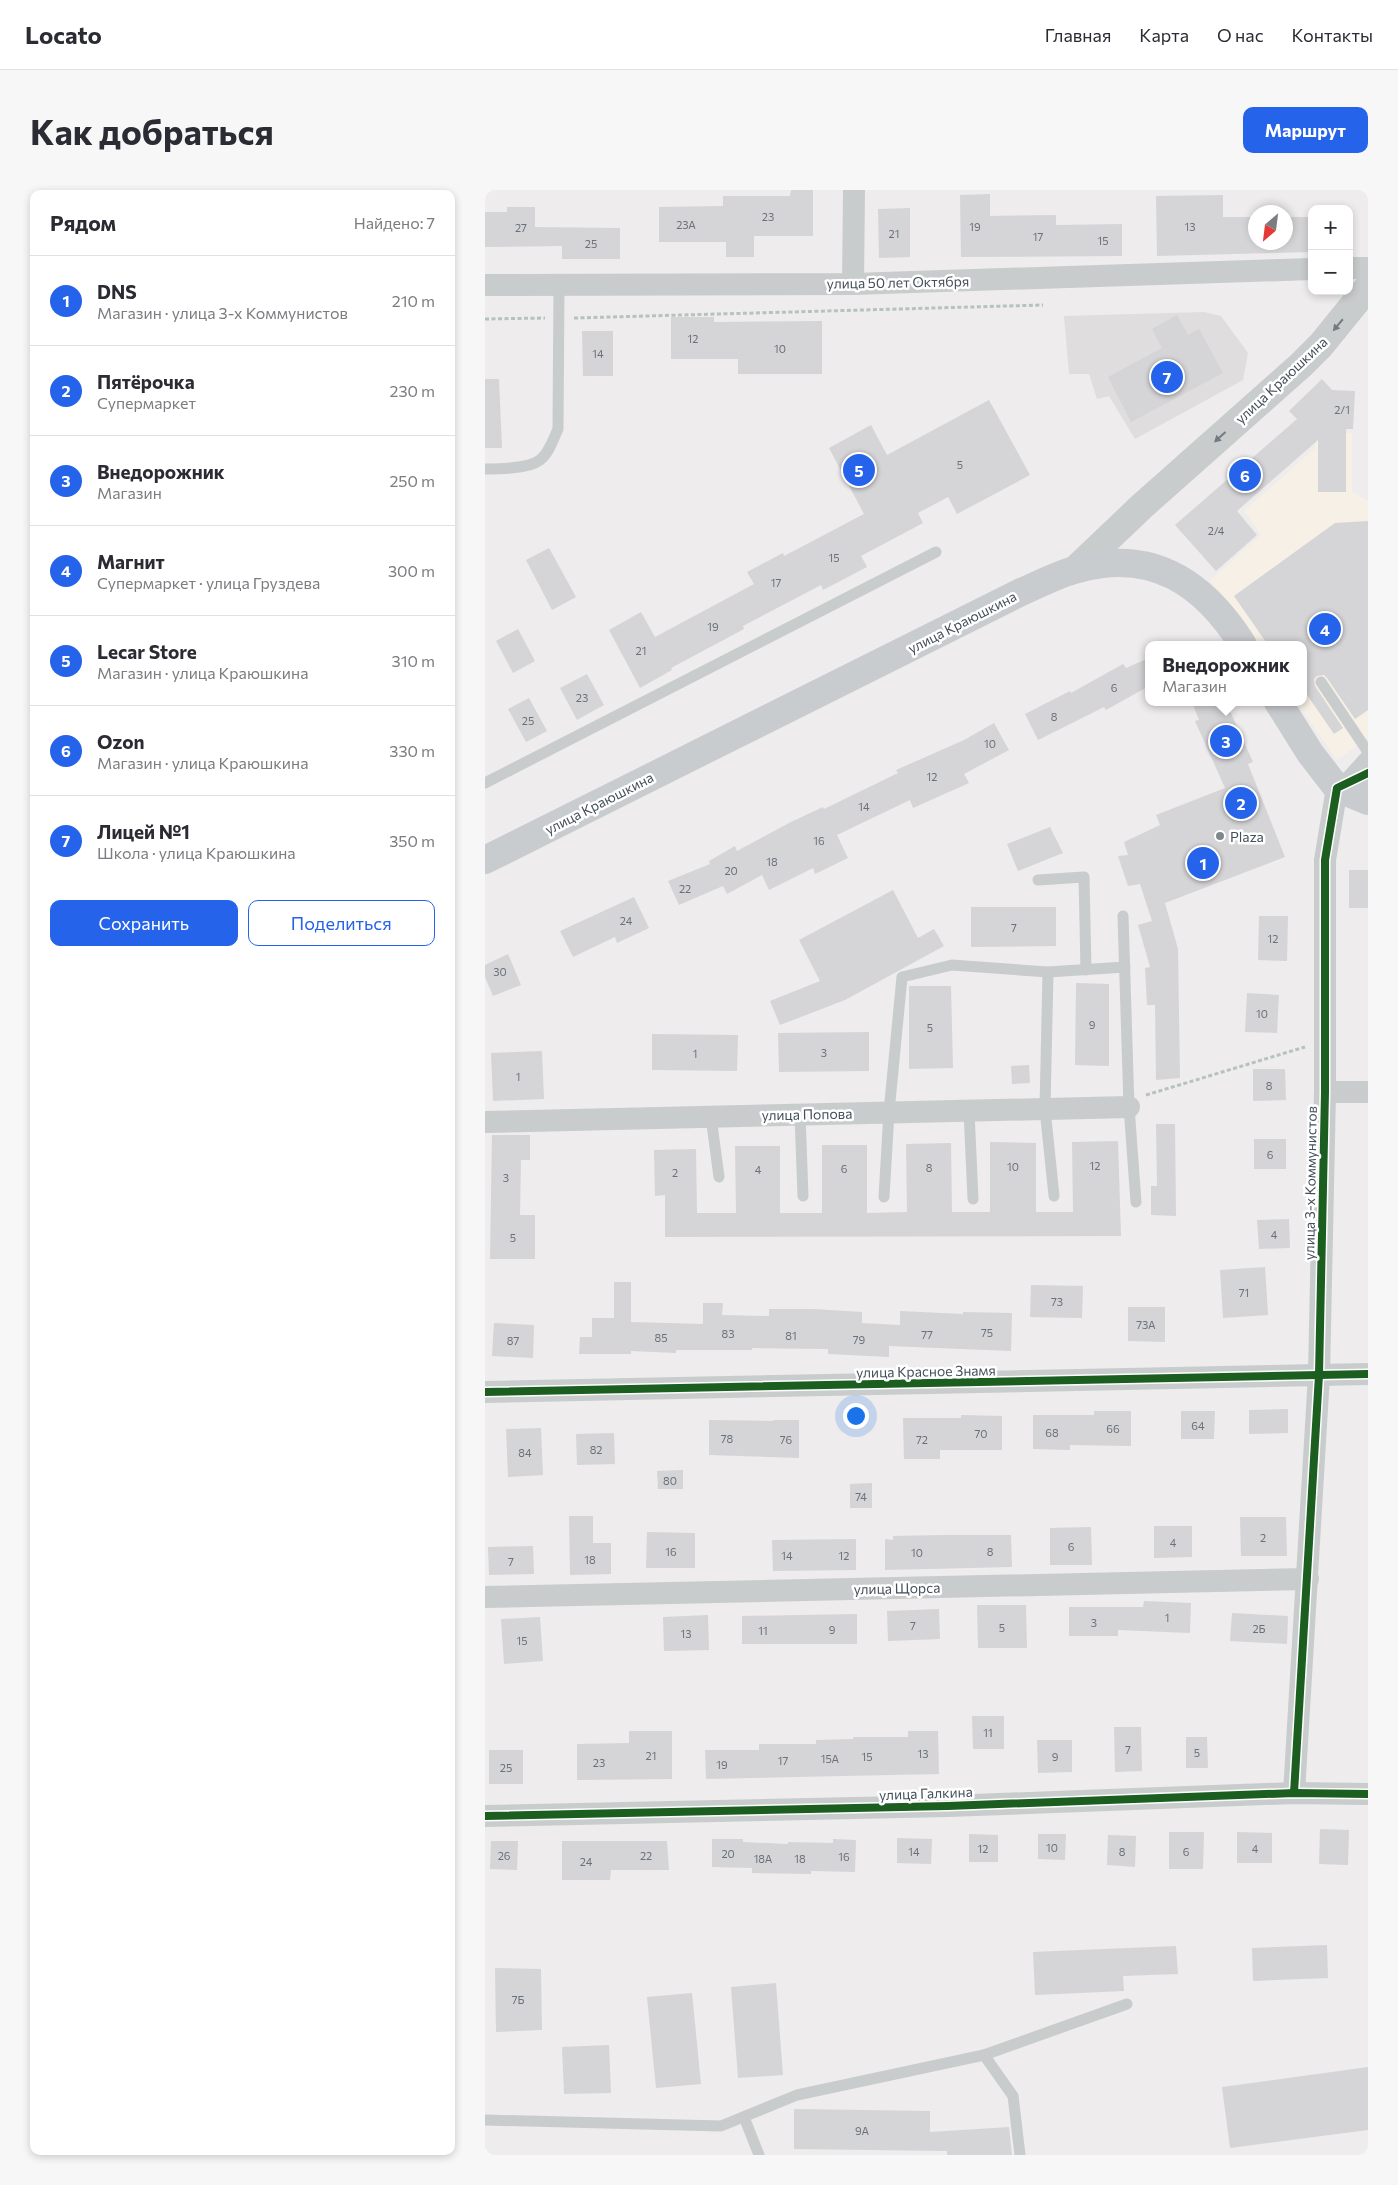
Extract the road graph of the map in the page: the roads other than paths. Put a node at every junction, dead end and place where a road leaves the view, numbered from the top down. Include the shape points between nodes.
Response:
1 (854, 190) edge
2 (1353, 268) edge
3 (1368, 268) edge
4 (1308, 269) edge
5 (853, 284) junction
6 (485, 285) edge
7 (559, 285) junction
8 (1368, 287) edge
9 (485, 469) edge
10 (936, 552) dead end
11 (1076, 569) junction
12 (1240, 641) edge
13 (1321, 682) dead end
14 (1281, 706) edge
15 (1368, 753) edge
16 (1368, 773) edge
17 (485, 783) edge
18 (1337, 788) junction
19 (1368, 801) edge
20 (485, 860) edge
21 (1038, 880) dead end
22 (1123, 916) dead end
23 (1125, 968) junction
24 (1086, 970) junction
25 (1048, 972) junction
26 (1325, 1092) junction
27 (1368, 1092) edge
28 (1129, 1107) junction
29 (1045, 1109) junction
30 (969, 1111) junction
31 (889, 1112) junction
32 (800, 1115) junction
33 (711, 1117) junction
34 (485, 1122) edge
35 (719, 1177) dead end
36 (803, 1196) dead end
37 (1054, 1196) dead end
38 (884, 1197) dead end
39 (973, 1199) dead end
40 (1135, 1202) dead end
41 (1368, 1374) edge
42 (1319, 1375) junction
43 (485, 1392) edge
44 (1308, 1579) junction
45 (485, 1597) edge
46 (1294, 1793) junction
47 (1368, 1794) edge
48 (485, 1816) edge
49 (1127, 2004) dead end
50 (984, 2054) junction
51 (744, 2117) junction
52 (485, 2120) edge
53 (759, 2155) edge
54 (1020, 2155) edge

1 - 5 street
2 - 3 street
4 - 5 street, улица 50 лет Октября
5 - 7 street, улица 50 лет Октября
6 - 7 street, улица 50 лет Октября
7 - 9 lane via 558,429 551,446 539,461 511,468
8 -> 11 street, улица Краюшкина via 1301,365
10 - 17 lane
11 - 12 main road via 1115,562 1136,563 1175,576 1204,596
11 - 20 main road, улица Краюшкина via 1012,597
13 - 15 lane
14 - 18 main road via 1310,753
15 - 18 lane
16 - 18 street
18 - 19 main road
18 - 26 street, улица 3-х Коммунистов via 1325,860
21 - 24 lane via 1084,877
22 - 23 lane
23 - 24 lane
23 - 28 lane
24 - 25 lane
25 - 29 lane
25 - 31 lane via 952,965 901,977
26 - 27 street
26 - 42 street, улица 3-х Коммунистов
28 - 29 street, улица Попова
28 - 40 lane
29 - 30 street, улица Попова
29 - 37 lane
30 - 31 street, улица Попова
30 - 39 lane
31 - 32 street, улица Попова
31 - 38 lane
32 - 33 street, улица Попова
32 - 36 lane
33 - 34 street, улица Попова
33 - 35 lane
41 - 42 street, улица Красное Знамя
42 - 43 street, улица Красное Знамя
42 - 44 street, улица 3-х Коммунистов
44 - 45 street, улица Щорса
44 - 46 street, улица 3-х Коммунистов
46 - 47 street, улица Галкина
46 - 48 street, улица Галкина via 948,1806
49 - 50 lane
50 - 51 lane via 797,2095
50 - 54 lane via 1013,2096
51 - 52 lane via 721,2126
51 - 53 lane

